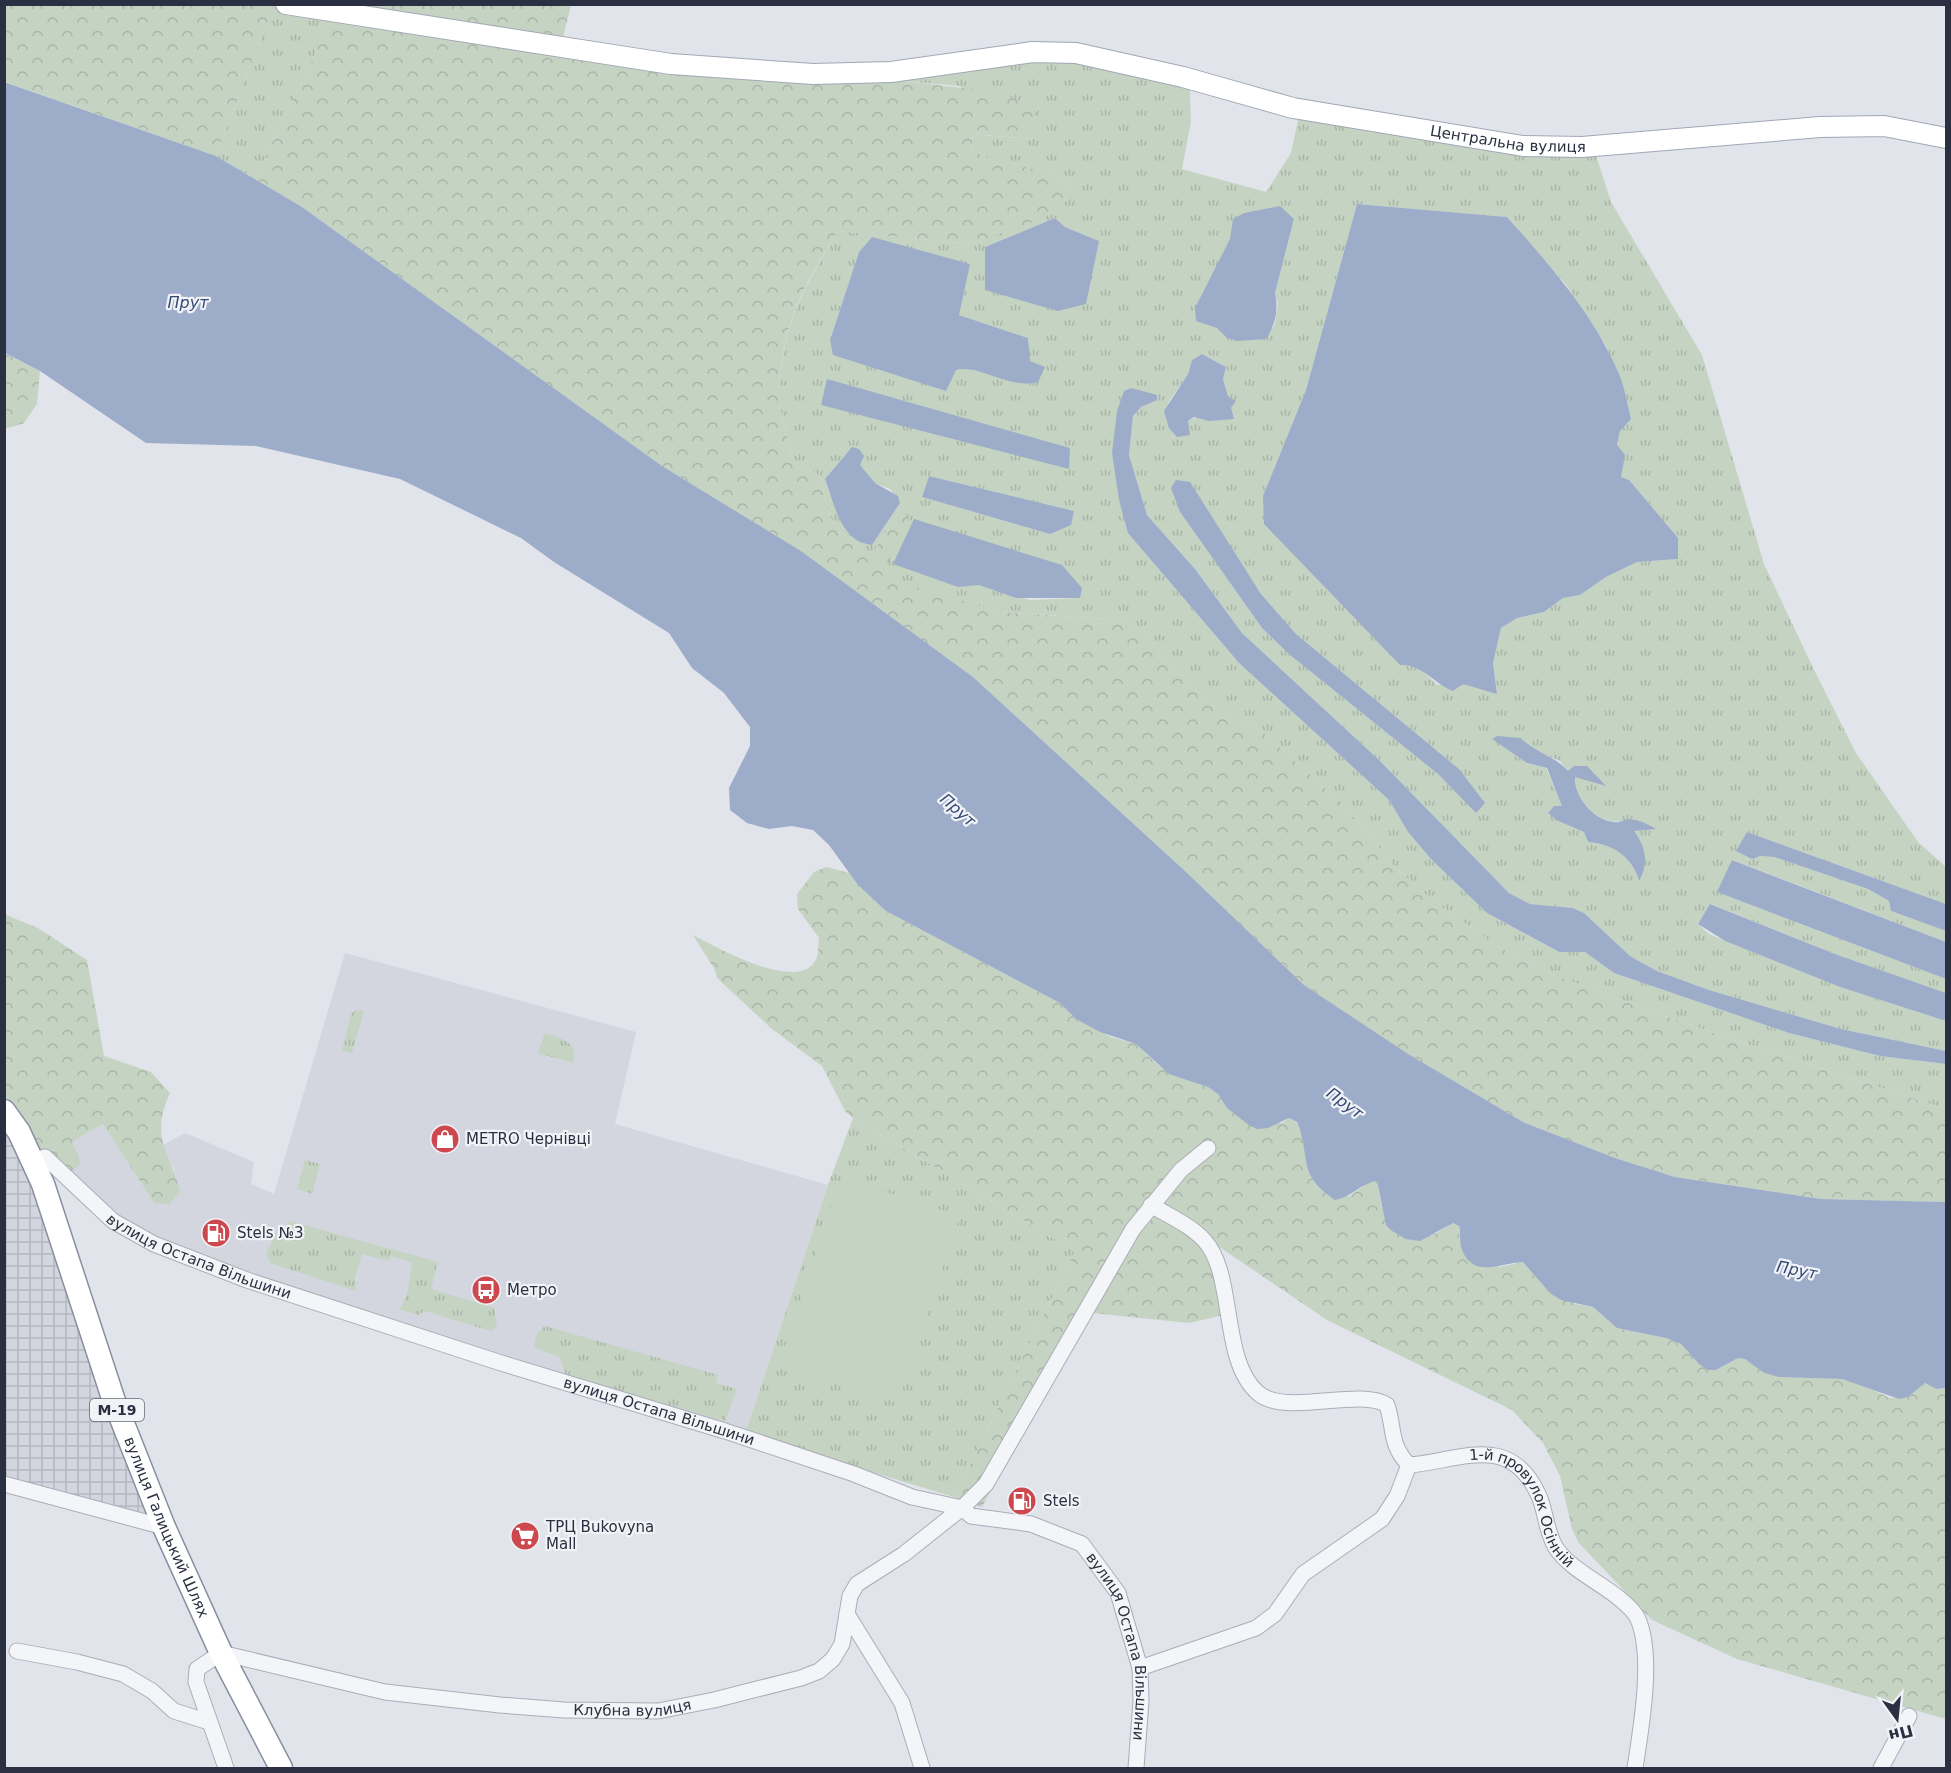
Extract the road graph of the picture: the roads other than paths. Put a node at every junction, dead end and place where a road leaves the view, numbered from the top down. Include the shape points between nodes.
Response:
1 (293, 7) edge
2 (1947, 138) edge
3 (4, 1111) edge
4 (1208, 1148) dead end
5 (32, 1160) junction
6 (1151, 1205) junction
7 (1408, 1466) junction
8 (4, 1484) edge
9 (962, 1508) junction
10 (164, 1527) junction
11 (847, 1614) junction
12 (17, 1651) dead end
13 (221, 1653) junction
14 (1140, 1668) junction
15 (1909, 1716) dead end
16 (209, 1722) junction
17 (226, 1768) edge
18 (281, 1768) edge
19 (922, 1768) edge
20 (1136, 1768) edge
21 (1635, 1768) edge
22 (1881, 1768) edge

1 - 2 main road, Центральна вулиця via 671,64 813,74 891,72 1033,52 1076,53 1183,77 1293,108 1522,146 1582,147 1820,127 1884,126
3 - 5 highway, вулиця Галицький Шлях / М-19
4 - 6 street, Клубна вулиця via 1181,1170
5 - 9 street, вулиця Остапа Вільшини via 45,1157 123,1227 154,1244 248,1280 736,1435 912,1497
5 - 10 highway, вулиця Галицький Шлях / М-19 via 113,1398
6 - 7 street via 1206,1241 1216,1263 1236,1353 1248,1382 1259,1394 1270,1401 1378,1399 1387,1405 1392,1436
6 - 9 street, Клубна вулиця via 986,1484
7 - 14 street via 1382,1519 1304,1574 1275,1614 1256,1628
7 - 21 street, 1-й провулок Осінній via 1462,1454 1510,1460 1528,1475 1556,1547 1637,1618 1643,1640 1644,1714
8 - 10 street
9 - 11 street, Клубна вулиця via 904,1554 856,1584
9 - 14 street, вулиця Остапа Вільшини via 971,1516 1031,1524 1082,1544 1118,1593
10 - 13 highway, вулиця Галицький Шлях / М-19
11 - 13 street, Клубна вулиця via 842,1644 819,1671 658,1711 564,1710 385,1692
11 - 19 street via 902,1703
12 - 16 street via 123,1674 152,1691 174,1711
13 - 16 street via 197,1669 196,1682
13 - 18 highway, вулиця Галицький Шлях / М-19
14 - 20 street, вулиця Остапа Вільшини
15 - 22 street
16 - 17 street

